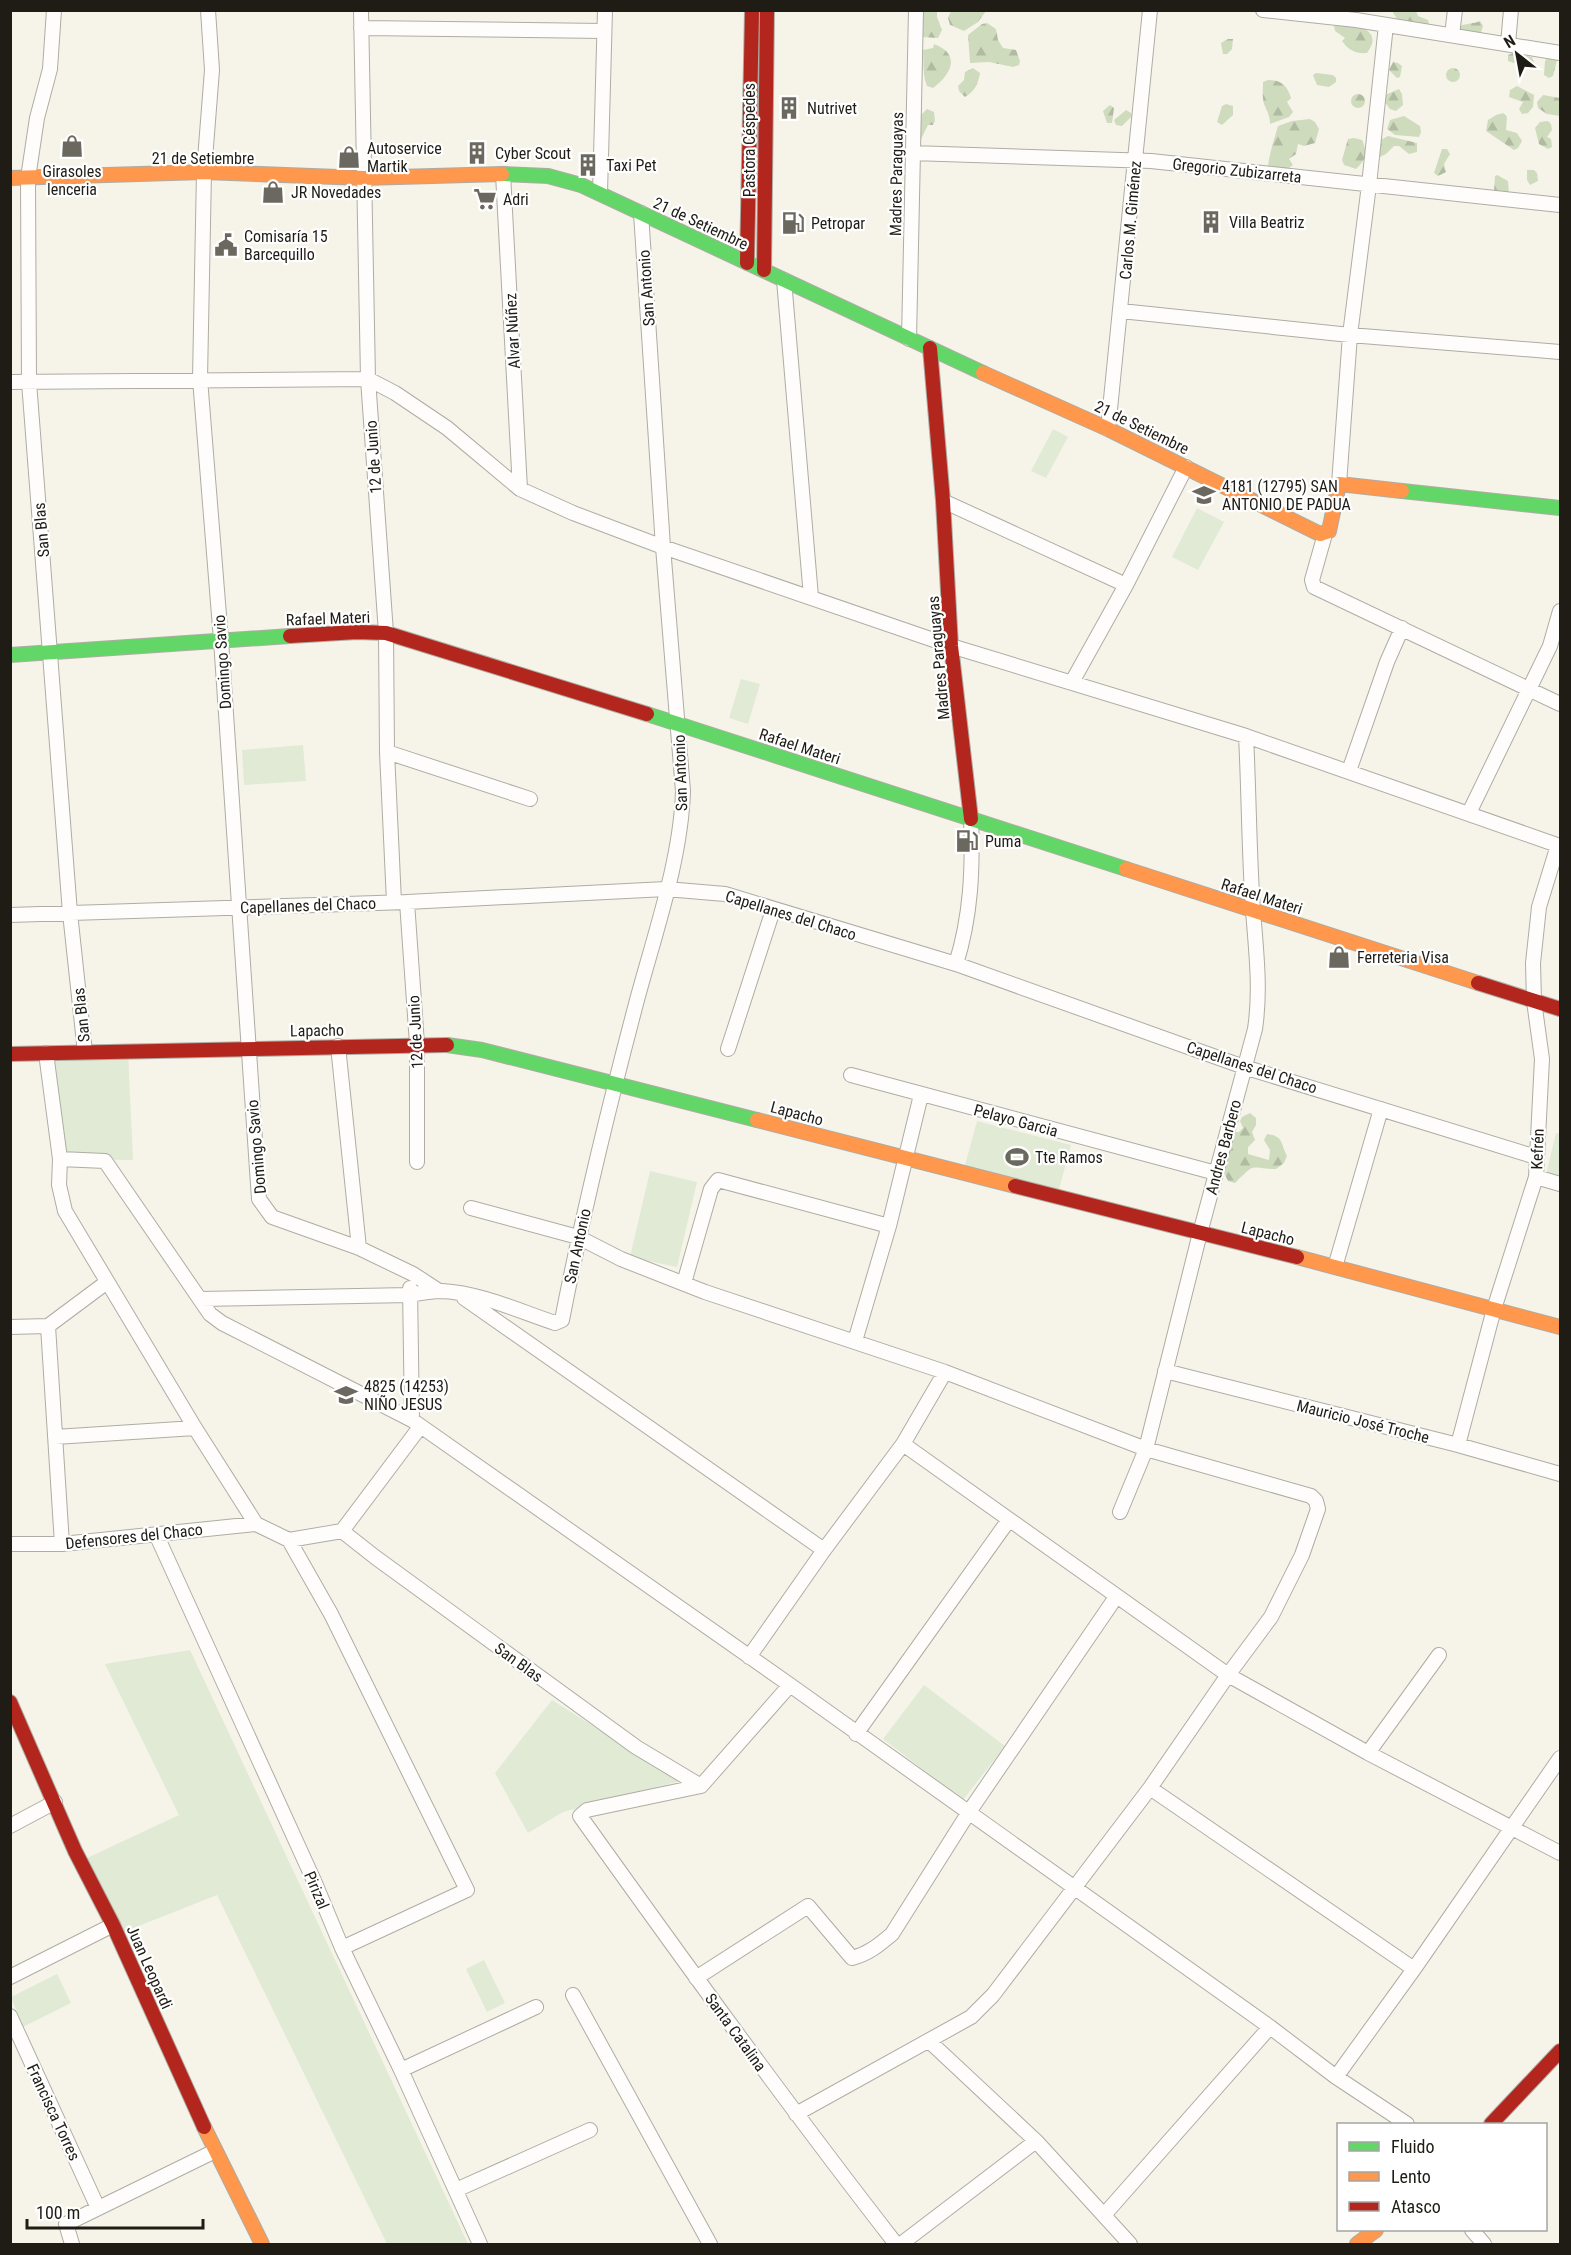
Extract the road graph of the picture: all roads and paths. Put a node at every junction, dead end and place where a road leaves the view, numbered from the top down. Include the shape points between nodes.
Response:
1 (54, 10) edge
2 (208, 10) edge
3 (361, 10) edge
4 (605, 10) edge
5 (752, 10) edge
6 (767, 10) edge
7 (916, 10) edge
8 (1150, 10) edge
9 (1263, 10) edge
10 (1455, 10) edge
11 (1511, 10) edge
12 (1386, 25) junction
13 (361, 28) junction
14 (604, 31) junction
15 (1452, 35) junction
16 (1508, 44) junction
17 (1560, 52) edge
18 (758, 90) junction
19 (912, 153) junction
20 (1135, 161) junction
21 (204, 172) junction
22 (503, 174) junction
23 (10, 178) edge
24 (28, 178) junction
25 (364, 178) junction
26 (1369, 185) junction
27 (748, 192) junction
28 (765, 192) junction
29 (600, 193) junction
30 (1560, 205) edge
31 (641, 213) junction
32 (747, 263) junction
33 (764, 270) junction
34 (784, 280) junction
35 (1121, 310) junction
36 (1350, 335) junction
37 (909, 339) junction
38 (930, 348) junction
39 (1560, 352) edge
40 (200, 379) junction
41 (368, 379) junction
42 (10, 382) edge
43 (29, 382) junction
44 (1108, 429) junction
45 (1186, 467) junction
46 (1339, 484) junction
47 (520, 489) junction
48 (943, 501) junction
49 (1560, 508) edge
50 (1325, 534) junction
51 (663, 547) junction
52 (1126, 585) junction
53 (811, 597) junction
54 (1560, 611) edge
55 (1402, 628) junction
56 (386, 633) junction
57 (220, 640) junction
58 (951, 646) junction
59 (51, 651) junction
60 (10, 655) edge
61 (1072, 682) junction
62 (1529, 689) junction
63 (1560, 704) edge
64 (678, 724) junction
65 (1246, 736) junction
66 (387, 752) junction
67 (1349, 771) junction
68 (530, 799) dead end
69 (1469, 813) junction
70 (971, 819) junction
71 (1559, 846) edge
72 (666, 889) junction
73 (400, 902) junction
74 (237, 907) junction
75 (773, 910) junction
76 (1253, 911) junction
77 (70, 913) junction
78 (10, 915) edge
79 (956, 964) junction
80 (1534, 1001) junction
81 (1560, 1010) edge
82 (417, 1044) junction
83 (338, 1046) junction
84 (248, 1048) junction
85 (728, 1049) dead end
86 (85, 1052) junction
87 (46, 1053) junction
88 (10, 1054) edge
89 (1244, 1067) junction
90 (851, 1075) dead end
91 (615, 1083) junction
92 (921, 1095) junction
93 (1381, 1109) junction
94 (1536, 1157) junction
95 (904, 1158) junction
96 (60, 1159) junction
97 (417, 1162) dead end
98 (1216, 1173) junction
99 (1536, 1177) junction
100 (1560, 1184) edge
101 (471, 1208) dead end
102 (889, 1226) junction
103 (1200, 1233) junction
104 (578, 1237) junction
105 (359, 1248) junction
106 (1335, 1267) junction
107 (413, 1274) junction
108 (107, 1282) junction
109 (684, 1283) junction
110 (439, 1291) junction
111 (456, 1293) junction
112 (409, 1295) junction
113 (200, 1299) junction
114 (1494, 1309) junction
115 (48, 1326) junction
116 (10, 1327) edge
117 (1560, 1327) edge
118 (855, 1341) junction
119 (1165, 1371) junction
120 (945, 1372) junction
121 (416, 1423) junction
122 (195, 1428) junction
123 (55, 1437) junction
124 (903, 1444) junction
125 (1458, 1444) junction
126 (1146, 1449) junction
127 (1560, 1474) edge
128 (1120, 1512) dead end
129 (1008, 1521) junction
130 (256, 1524) junction
131 (342, 1531) junction
132 (156, 1534) junction
133 (289, 1540) junction
134 (10, 1544) edge
135 (62, 1544) junction
136 (824, 1550) junction
137 (1116, 1596) junction
138 (1439, 1655) dead end
139 (749, 1657) junction
140 (1228, 1675) junction
141 (790, 1685) junction
142 (10, 1702) edge
143 (856, 1734) junction
144 (1368, 1753) junction
145 (1560, 1758) edge
146 (701, 1786) junction
147 (1150, 1788) junction
148 (55, 1802) junction
149 (969, 1812) junction
150 (10, 1826) edge
151 (1511, 1828) junction
152 (1560, 1853) edge
153 (1075, 1888) junction
154 (113, 1925) junction
155 (342, 1948) junction
156 (1413, 1970) junction
157 (10, 1977) edge
158 (696, 1978) junction
159 (573, 1995) dead end
160 (536, 2007) dead end
161 (10, 2016) edge
162 (1270, 2027) junction
163 (929, 2041) junction
164 (1560, 2051) edge
165 (401, 2070) junction
166 (1336, 2077) junction
167 (796, 2114) junction
168 (1405, 2123) edge
169 (1492, 2123) edge
170 (590, 2130) dead end
171 (1036, 2141) junction
172 (215, 2151) junction
173 (456, 2190) junction
174 (98, 2208) junction
175 (1104, 2215) junction
176 (1373, 2231) edge
177 (1474, 2231) edge
178 (72, 2244) edge
179 (262, 2244) edge
180 (480, 2244) edge
181 (710, 2244) edge
182 (896, 2244) edge
183 (900, 2244) edge
184 (1130, 2244) edge
185 (1356, 2244) edge
186 (1484, 2244) edge

1 - 24 street, San Blas via 50,69 37,118
2 - 21 street, Domingo Savio via 212,70
3 - 13 street, 12 de Junio
4 - 14 street
5 - 18 main road, Pastora Céspedes
6 - 18 main road, Pastora Céspedes
7 - 19 street, Madres Paraguayas
8 - 20 street, Carlos M. Giménez
9 - 12 street
10 - 15 street
11 - 16 street
12 - 15 street
12 - 26 street
13 - 14 street
13 - 25 street, 12 de Junio
14 - 29 street
15 - 16 street
16 - 17 street
18 - 27 main road, Pastora Céspedes
18 - 28 main road, Pastora Céspedes
19 - 20 street, Gregorio Zubizarreta
19 - 37 street, Madres Paraguayas
20 - 26 street, Gregorio Zubizarreta
20 - 35 street, Carlos M. Giménez
21 - 24 main road, 21 de Setiembre
21 - 25 main road, 21 de Setiembre
21 - 40 street, Domingo Savio
22 - 25 main road, 21 de Setiembre
22 - 29 main road, 21 de Setiembre via 548,176
22 - 47 street, Alvar Núñez
23 - 24 main road, 21 de Setiembre
24 - 43 street, San Blas
25 - 41 street, 12 de Junio
26 - 30 street, Gregorio Zubizarreta
26 - 36 street
27 - 28 main road
27 - 32 main road, Pastora Céspedes
28 - 33 main road, Pastora Céspedes
29 - 31 main road, 21 de Setiembre
31 - 32 main road, 21 de Setiembre
31 - 51 street, San Antonio
32 - 33 main road, 21 de Setiembre
33 - 34 main road, 21 de Setiembre
34 - 37 main road, 21 de Setiembre
34 - 53 street
35 - 36 street
35 - 44 street, Carlos M. Giménez
36 - 39 street
36 - 46 street
37 - 38 main road, 21 de Setiembre
38 - 44 main road, 21 de Setiembre
38 - 48 main road, Madres Paraguayas
40 - 41 street
40 - 43 street
40 - 57 street, Domingo Savio
41 - 47 street via 447,428
41 - 56 street, 12 de Junio
42 - 43 street
43 - 59 street, San Blas
44 - 45 main road, 21 de Setiembre
45 - 50 main road, 21 de Setiembre
45 - 52 street
46 - 49 main road
46 - 50 main road via 1329,531
47 - 51 street
48 - 52 street
48 - 58 main road, Madres Paraguayas
50 - 55 street via 1312,580 1314,587
51 - 53 street
51 - 64 street, San Antonio
52 - 61 street
53 - 58 street
54 - 62 street via 1550,646
55 - 62 street
55 - 67 street
56 - 57 main road, Rafael Materi
56 - 64 main road, Rafael Materi
56 - 66 street, 12 de Junio
57 - 59 main road, Rafael Materi
57 - 74 street, Domingo Savio
58 - 61 street
58 - 70 main road, Madres Paraguayas
59 - 60 main road, Rafael Materi
59 - 77 street, San Blas
61 - 65 street
62 - 63 street
62 - 69 street
64 - 70 main road, Rafael Materi
64 - 72 street, San Antonio via 682,812
65 - 67 street
65 - 76 street, Andres Barbero
66 - 68 street
66 - 73 street, 12 de Junio
67 - 69 street
69 - 71 street
70 - 76 main road, Rafael Materi
70 - 79 street, Madres Paraguayas via 970,894
71 - 80 street, Kefrén via 1539,907 1533,963
72 - 73 street, Capellanes del Chaco
72 - 75 street, Capellanes del Chaco via 725,894
72 - 91 street, San Antonio
73 - 74 street, Capellanes del Chaco
73 - 82 street, 12 de Junio
74 - 77 street, Capellanes del Chaco
74 - 84 street, Domingo Savio
75 - 79 street, Capellanes del Chaco
75 - 85 street
76 - 80 main road, Rafael Materi
76 - 89 street, Andres Barbero via 1258,1008
77 - 78 street, Capellanes del Chaco
77 - 86 street, San Blas
79 - 89 street, Capellanes del Chaco
80 - 81 main road, Rafael Materi
80 - 94 street, Kefrén via 1542,1059
82 - 83 main road, Lapacho
82 - 91 main road, Lapacho via 482,1050
82 - 97 street, 12 de Junio
83 - 84 main road, Lapacho
83 - 105 street
84 - 86 main road, Lapacho
84 - 105 street, Domingo Savio via 259,1199 272,1217
86 - 87 main road, Lapacho
87 - 88 main road, Lapacho
87 - 96 street
89 - 93 street, Capellanes del Chaco
89 - 98 street, Andres Barbero
90 - 92 street, Pelayo Garcia
91 - 95 main road, Lapacho
91 - 104 street, San Antonio
92 - 95 street
92 - 98 street, Pelayo Garcia
93 - 94 street, Capellanes del Chaco
93 - 106 street
94 - 99 street, Kefrén
95 - 102 street
95 - 103 main road, Lapacho
96 - 108 street via 58,1185 65,1211
96 - 113 street via 105,1161
98 - 103 street, Andres Barbero
99 - 100 street
99 - 114 street, Kefrén
101 - 104 street
102 - 109 street via 718,1180 711,1189
102 - 118 street
103 - 106 main road, Lapacho
103 - 119 street, Andres Barbero
104 - 109 street via 621,1260
104 - 111 street, San Antonio via 562,1320 555,1323
105 - 107 street, Domingo Savio
106 - 114 main road, Lapacho
107 - 110 street, Domingo Savio
107 - 112 street
108 - 115 street
108 - 122 street
109 - 118 street
110 - 111 street
110 - 112 street
111 - 136 street
112 - 113 street
112 - 121 street
113 - 121 street via 222,1323
114 - 117 main road, Lapacho
114 - 125 street, Kefrén
115 - 116 street
115 - 123 street
118 - 120 street
119 - 125 street, Mauricio José Troche
119 - 126 street, Andres Barbero
120 - 124 street
120 - 126 street
121 - 131 street
121 - 139 street
122 - 123 street
122 - 130 street
123 - 135 street
124 - 129 street
124 - 136 street
125 - 127 street, Mauricio José Troche
126 - 128 street, Andres Barbero
126 - 140 street via 1311,1496 1316,1501 1318,1509 1286,1591
129 - 137 street
129 - 143 street
130 - 132 street, Defensores del Chaco
130 - 133 street
131 - 133 street
131 - 146 street, San Blas via 636,1747
132 - 135 street, Defensores del Chaco
132 - 155 street, Pirizal
133 - 155 street via 331,1614 467,1890
134 - 135 street, Defensores del Chaco
136 - 139 street
137 - 140 street
137 - 149 street
138 - 144 street
139 - 141 street
140 - 144 street
140 - 147 street
141 - 143 street
141 - 146 street
142 - 148 main road, Juan Leopardi
143 - 149 street
144 - 151 street
145 - 151 street
146 - 158 street, Santa Catalina via 587,1810 580,1816
147 - 153 street
147 - 156 street
148 - 150 street
148 - 154 main road, Juan Leopardi
149 - 153 street
149 - 158 street via 892,1934 872,1950 852,1958 808,1906
151 - 152 street
151 - 156 street
153 - 162 street
153 - 163 street via 993,1995 970,2017
154 - 157 street
154 - 172 main road, Juan Leopardi
155 - 165 street, Pirizal
156 - 166 street
158 - 167 street, Santa Catalina
159 - 181 street
160 - 165 street
161 - 174 street, Francisca Torres
162 - 166 street
162 - 175 street
163 - 167 street
163 - 171 street
164 - 169 main road
165 - 173 street, Pirizal
166 - 168 street
167 - 182 street, Santa Catalina
170 - 173 street
171 - 175 street
171 - 183 street
172 - 174 street
172 - 179 main road, Juan Leopardi
173 - 180 street, Pirizal
174 - 178 street via 66,2224
175 - 184 street
176 - 185 main road
177 - 186 street

